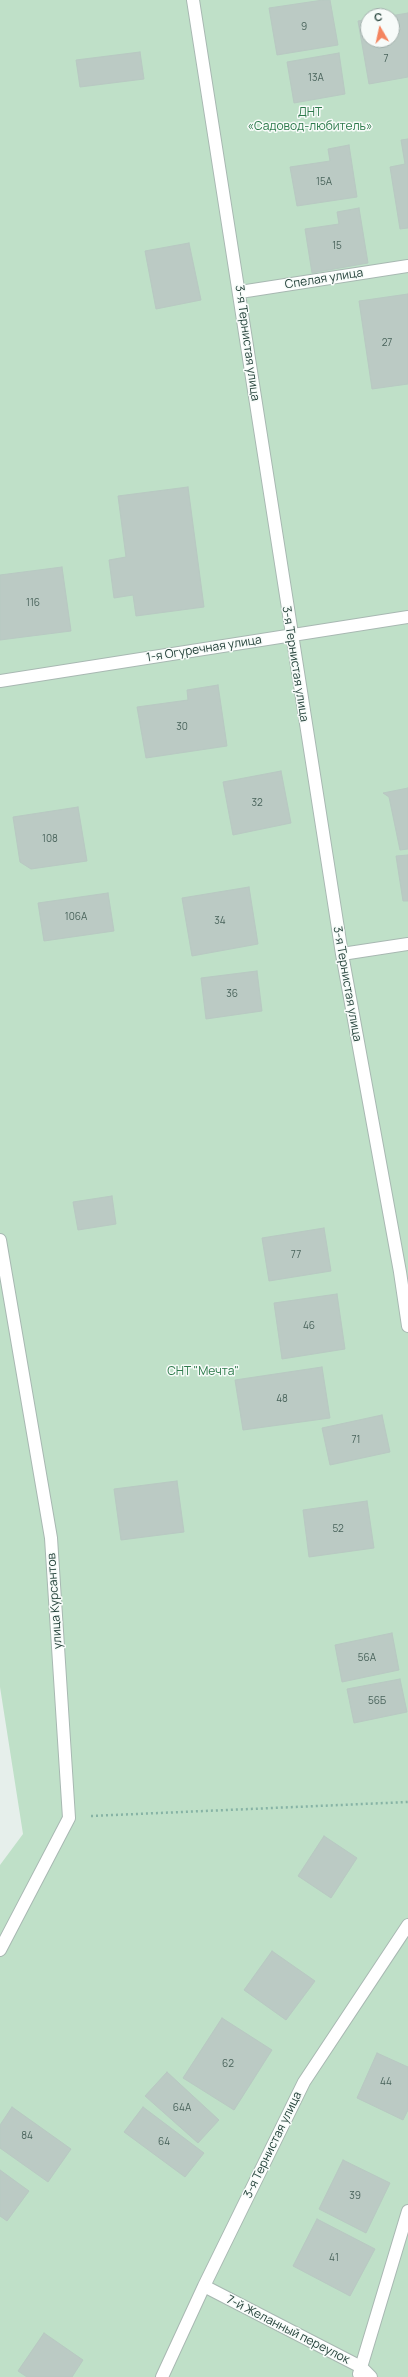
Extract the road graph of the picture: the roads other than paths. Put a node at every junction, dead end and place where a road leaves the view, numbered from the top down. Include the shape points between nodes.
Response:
1 (193, 0) edge
2 (408, 266) edge
3 (240, 292) junction
4 (408, 617) edge
5 (290, 635) junction
6 (0, 681) edge
7 (408, 944) edge
8 (342, 954) junction
9 (0, 1240) edge
10 (404, 1271) edge
11 (408, 1326) edge
12 (408, 1926) edge
13 (0, 1950) edge
14 (408, 2212) edge
15 (204, 2286) junction
16 (360, 2372) edge
17 (162, 2377) edge
18 (371, 2377) edge

1 - 3 street, 3-я Тернистая улица
2 - 3 street, Спелая улица
3 - 5 street, 3-я Тернистая улица
4 - 5 street, 1-я Огуречная улица
5 - 6 street, 1-я Огуречная улица
5 - 8 street, 3-я Тернистая улица
7 - 8 street
8 - 10 street, 3-я Тернистая улица
9 - 13 street, улица Курсантов via 51,1538 69,1818
10 - 11 street, 3-я Тернистая улица
12 - 15 street, 3-я Тернистая улица via 304,2082
14 - 16 street
15 - 16 street, 7-й Желанный переулок
15 - 17 street, 3-я Тернистая улица
16 - 18 street, 7-й Желанный переулок

